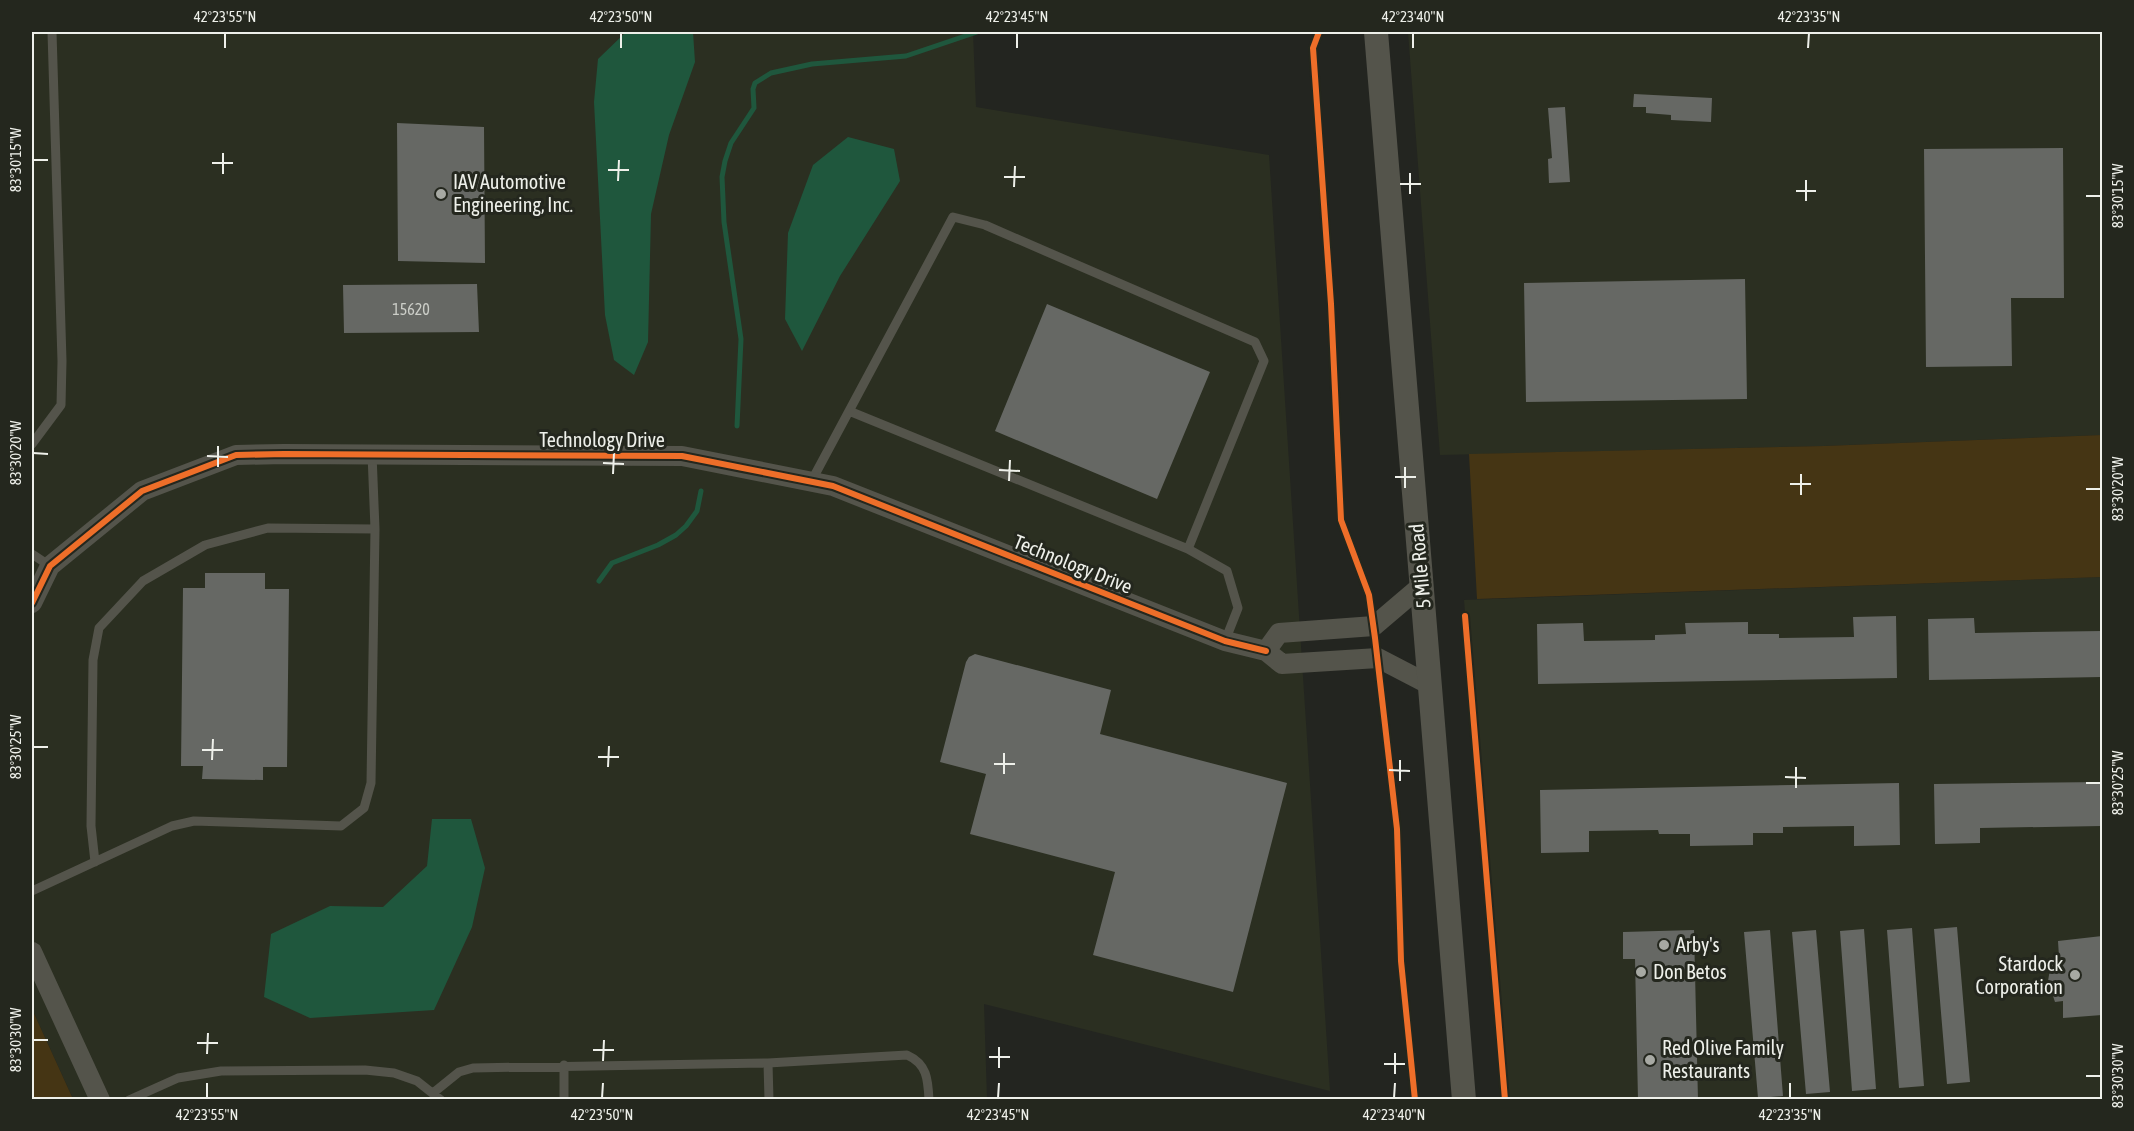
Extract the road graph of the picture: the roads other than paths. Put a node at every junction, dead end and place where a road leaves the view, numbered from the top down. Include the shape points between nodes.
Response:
1 (52, 32) edge
2 (1376, 32) edge
3 (849, 411) junction
4 (32, 444) edge
5 (372, 454) junction
6 (811, 482) junction
7 (375, 529) junction
8 (1188, 549) junction
9 (32, 554) edge
10 (50, 566) junction
11 (1421, 586) junction
12 (32, 603) edge
13 (1225, 641) junction
14 (1266, 651) junction
15 (1430, 685) junction
16 (95, 862) junction
17 (32, 891) edge
18 (32, 951) edge
19 (768, 1063) junction
20 (564, 1065) junction
21 (437, 1096) edge
22 (99, 1100) edge
23 (129, 1100) edge
24 (564, 1100) edge
25 (769, 1100) edge
26 (928, 1100) edge
27 (1464, 1100) edge

1 - 4 lane via 61,405
2 - 11 street, 5 Mile Road
3 - 6 lane
3 - 8 lane
3 - 8 lane via 953,217 985,225 1255,342 1264,361
5 - 6 street, Technology Drive via 682,456
5 - 7 lane
5 - 10 street, Technology Drive via 236,455 142,491
6 - 13 street, Technology Drive via 833,486
7 - 16 lane via 268,528 205,545 143,581 99,628 93,660 91,826
7 - 16 lane via 371,783 364,808 341,826 194,821 172,826
8 - 13 lane via 1227,571 1238,608
9 - 10 lane
10 - 12 street, Technology Drive
11 - 14 street via 1374,626 1278,633
11 - 15 street, 5 Mile Road
13 - 14 street, Technology Drive
14 - 15 street, Technology Drive via 1282,664 1378,657
15 - 27 street, 5 Mile Road
16 - 17 lane
18 - 22 street
19 - 20 lane
19 - 25 lane
19 - 26 lane via 907,1055 926,1072
20 - 21 lane via 472,1068 459,1072
20 - 24 lane
21 - 23 lane via 417,1081 394,1073 221,1071 178,1078

